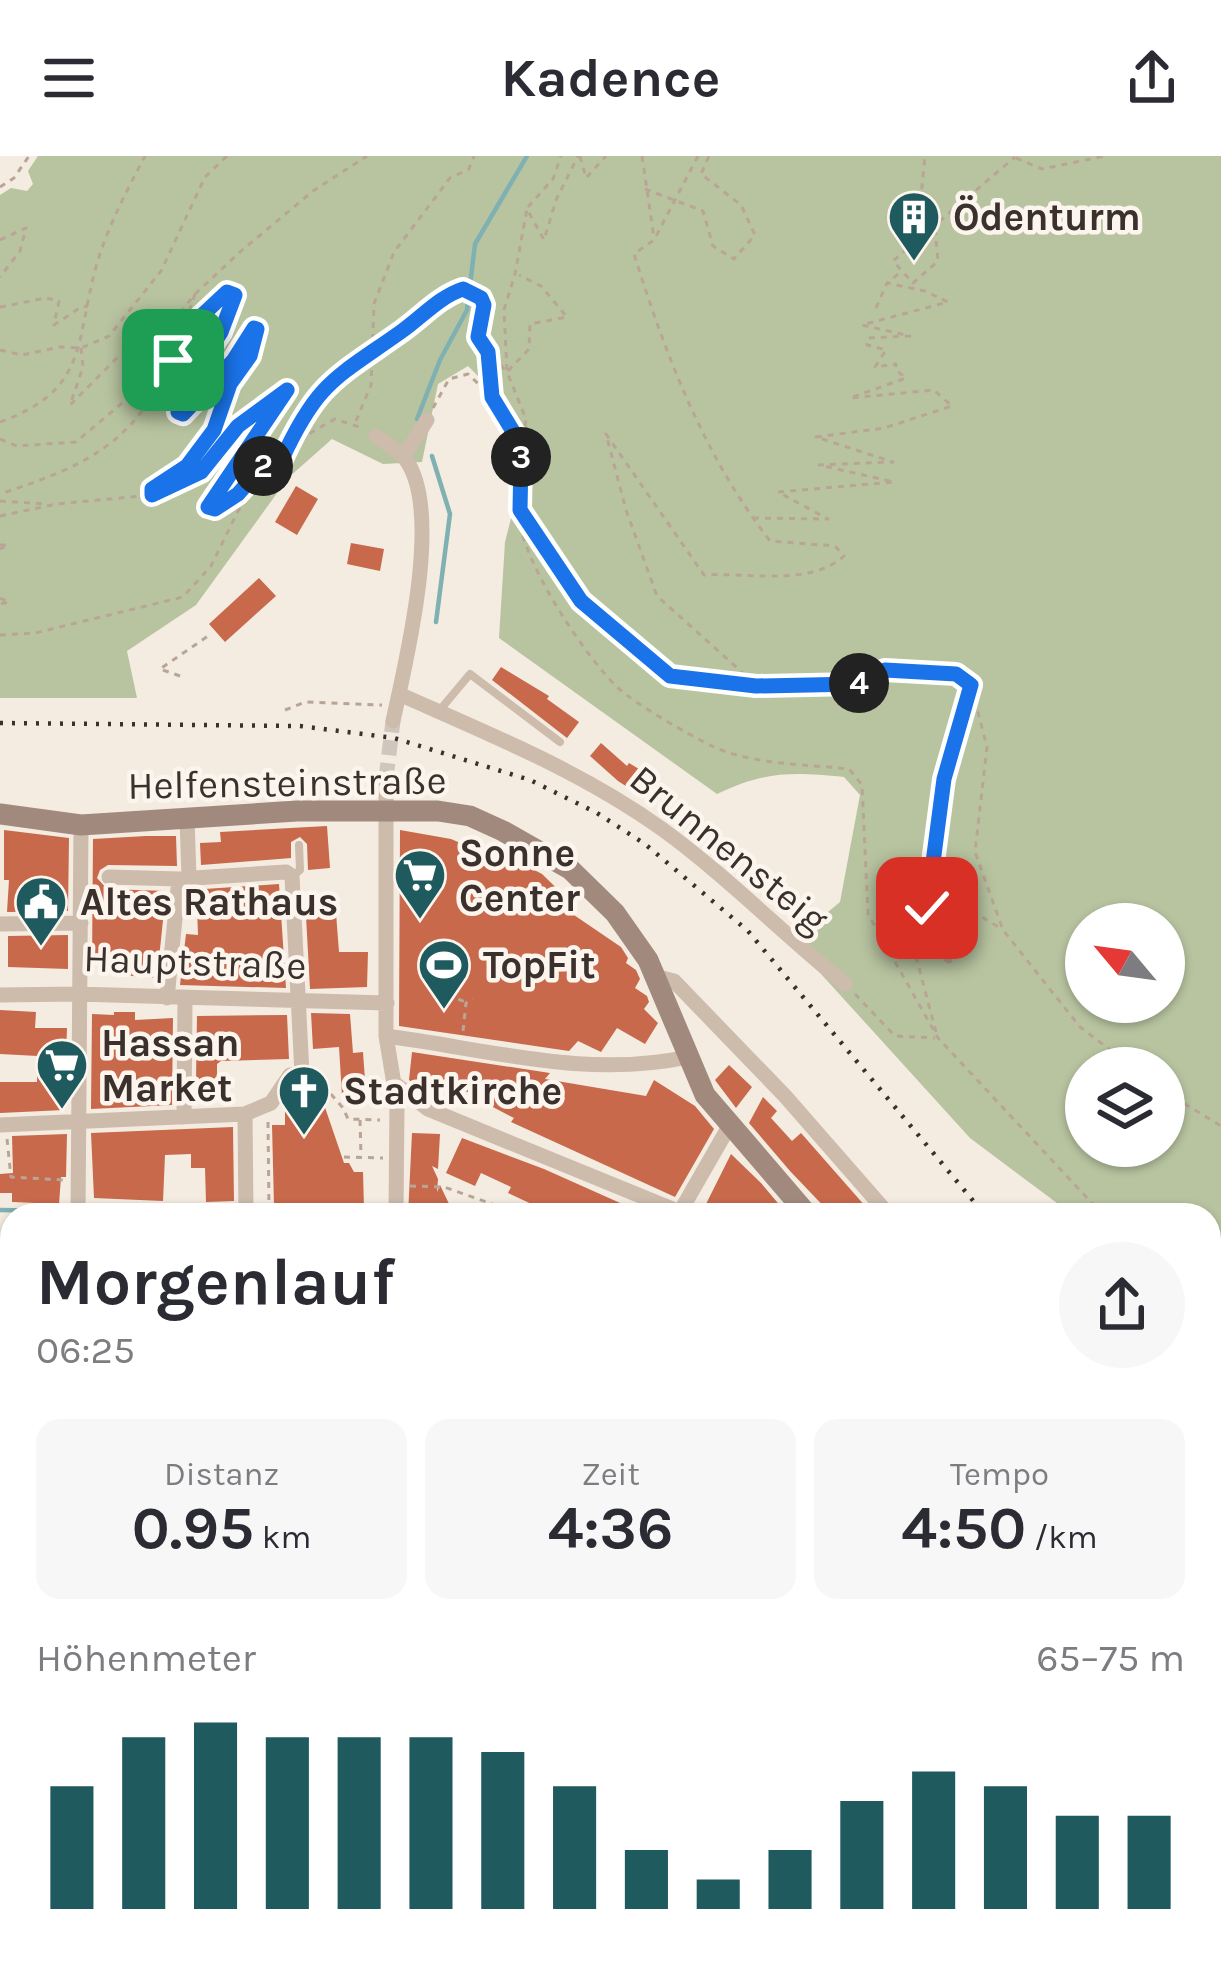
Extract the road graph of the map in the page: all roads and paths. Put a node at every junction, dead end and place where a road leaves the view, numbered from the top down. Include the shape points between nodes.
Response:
1 (29, 156) edge
2 (145, 156) edge
3 (227, 156) edge
4 (367, 156) edge
5 (474, 156) edge
6 (562, 156) edge
7 (579, 156) edge
8 (605, 156) edge
9 (642, 156) edge
10 (698, 156) edge
11 (709, 156) edge
12 (925, 156) edge
13 (1105, 156) edge
14 (1015, 157) edge
15 (0, 187) edge
16 (646, 189) junction
17 (677, 202) junction
18 (526, 209) junction
19 (935, 229) junction
20 (917, 238) junction
21 (0, 240) edge
22 (654, 240) junction
23 (902, 272) junction
24 (515, 274) junction
25 (0, 277) edge
26 (887, 283) junction
27 (195, 294) junction
28 (89, 306) junction
29 (0, 307) edge
30 (876, 308) dead end
31 (81, 347) junction
32 (375, 348) junction
33 (0, 350) edge
34 (488, 352) junction
35 (173, 360) junction
36 (507, 373) junction
37 (492, 397) junction
38 (428, 421) joint
39 (0, 422) edge
40 (376, 436) dead end
41 (0, 439) edge
42 (404, 456) junction
43 (521, 458) junction
44 (282, 459) junction
45 (152, 495) junction
46 (0, 497) edge
47 (56, 504) junction
48 (520, 510) junction
49 (0, 516) edge
50 (752, 518) junction
51 (211, 634) dead end
52 (0, 635) edge
53 (180, 676) dead end
54 (971, 685) junction
55 (756, 686) junction
56 (396, 707) junction
57 (285, 710) dead end
58 (438, 711) junction
59 (560, 742) dead end
60 (386, 778) tunnel mouth
61 (384, 810) junction
62 (1, 815) edge
63 (187, 818) junction
64 (81, 825) junction
65 (0, 836) edge
66 (299, 845) dead end
67 (292, 876) junction
68 (109, 877) dead end
69 (184, 878) junction
70 (927, 908) junction
71 (81, 923) junction
72 (0, 924) edge
73 (1003, 930) junction
74 (654, 976) junction
75 (845, 984) joint
76 (77, 994) junction
77 (0, 995) edge
78 (166, 998) junction
79 (185, 999) junction
80 (473, 999) dead end
81 (450, 1000) dead end
82 (298, 1002) junction
83 (387, 1003) junction
84 (466, 1003) junction
85 (459, 1034) dead end
86 (386, 1036) junction
87 (938, 1038) junction
88 (1106, 1047) edge
89 (688, 1058) junction
90 (302, 1074) junction
91 (394, 1083) junction
92 (271, 1103) junction
93 (1185, 1104) edge
94 (428, 1108) junction
95 (245, 1114) junction
96 (184, 1117) junction
97 (360, 1120) junction
98 (397, 1120) junction
99 (731, 1123) junction
100 (79, 1124) junction
101 (3, 1125) edge
102 (1221, 1126) edge
103 (344, 1157) dead end
104 (361, 1158) junction
105 (397, 1158) junction
106 (79, 1180) junction
107 (396, 1185) junction
108 (78, 1203) edge
109 (246, 1203) edge
110 (269, 1203) edge
111 (396, 1203) edge
112 (485, 1203) edge
113 (657, 1203) edge
114 (690, 1203) edge
115 (798, 1203) edge
116 (879, 1203) edge
117 (1092, 1203) edge

1 - 15 path
2 - 28 path via 107,233
3 - 31 path via 206,177 161,271 110,336
4 - 27 path
5 - 32 path via 394,252 374,304
6 - 18 path
7 - 8 path via 586,178
7 - 18 path via 544,240
9 - 16 path
10 - 17 path
11 - 17 path via 701,174 741,205 755,235 734,259 713,246 703,211
12 - 20 path
13 - 14 path via 1042,169
14 - 19 path
16 - 17 path
16 - 22 path
17 - 22 path
18 - 24 path
19 - 20 path
19 - 23 path via 938,261 913,283
20 - 23 path via 893,261
21 - 25 path via 26,228
22 - 50 path via 634,254 656,324 703,438
23 - 26 path
24 - 36 path via 504,310
24 - 36 path via 541,286 567,316 530,324 529,349
26 - 30 path
26 - 50 path via 948,302 862,325 910,336 868,338 867,345 886,350 874,367 896,364 906,378 850,398 934,390 952,406 884,428 816,437 892,462 819,465 894,482 778,492 828,519
27 - 31 path via 173,322 118,357 70,405
27 - 35 path
28 - 29 path via 54,325 59,301
28 - 31 path
31 - 33 path
31 - 39 path via 47,397
32 - 34 path via 463,289 484,305 478,337
32 - 44 path via 322,389
32 - 44 path via 355,423 335,419
34 - 36 path
34 - 37 path
35 - 41 path via 76,442 17,446
35 - 45 path via 196,321 227,292 235,295 178,412 233,361 254,328 250,356 214,430
35 - 46 path via 129,430 70,470
36 - 43 path via 526,419
37 - 38 path via 468,374 449,379
37 - 43 path
38 - 42 street
40 - 42 street
42 - 56 street via 422,512
43 - 48 path
44 - 45 path via 268,460 238,494 208,507 287,390 238,426 201,472
44 - 52 path via 183,597
45 - 47 path
46 - 47 path
47 - 49 path
48 - 55 path via 581,601 670,676
48 - 87 path via 519,532 560,612 618,688 714,747 849,769 862,785 868,914
50 - 55 path via 770,541 835,546 844,556 832,567 785,575 704,575 606,434 657,596
51 - 53 path via 160,669
54 - 55 path via 956,674 885,670 857,684
54 - 70 path via 944,779
54 - 73 path via 987,747 975,852
56 - 57 path via 305,702
56 - 58 street, Brunnensteig
58 - 59 lane via 470,674
58 - 75 street, Brunnensteig via 592,783 662,829
60 - 61 street
61 - 63 street, Helfensteinstraße
61 - 74 street, Helfensteinstraße via 470,815 549,854 615,913
61 - 83 street
62 - 64 street, Helfensteinstraße
62 - 65 street
63 - 64 street, Helfensteinstraße
63 - 69 street
64 - 71 street
66 - 67 lane via 300,870
67 - 69 street
67 - 82 street
68 - 69 street
69 - 78 street
70 - 73 path via 969,947 957,902
70 - 87 path via 952,965 910,934
71 - 72 street
71 - 76 street
73 - 88 path via 1080,1027
74 - 89 street, Helfensteinstraße
74 - 116 street, Helfensteinstraße via 674,981
75 - 87 path via 895,1036
76 - 77 street, Hauptstraße
76 - 78 street, Hauptstraße
76 - 100 street
78 - 79 street, Hauptstraße
79 - 82 street, Hauptstraße
79 - 96 street
80 - 84 path
81 - 84 path
82 - 83 street, Hauptstraße
82 - 90 street
83 - 86 street
84 - 85 path
86 - 89 street via 579,1067
86 - 91 street
87 - 117 path
89 - 99 street via 705,1095
90 - 92 street via 290,1075
90 - 97 path via 314,1075 348,1119
91 - 94 street
91 - 98 street
92 - 95 street
92 - 110 path
93 - 102 path
94 - 98 street
94 - 113 street
95 - 96 street
95 - 109 street
96 - 100 street
97 - 98 path
97 - 104 path
98 - 105 street
99 - 114 street
99 - 115 street
100 - 101 street
100 - 106 street
101 - 106 path via 10,1177
103 - 104 path
104 - 105 path
105 - 107 street
106 - 108 street
107 - 111 street
107 - 112 path via 444,1187

